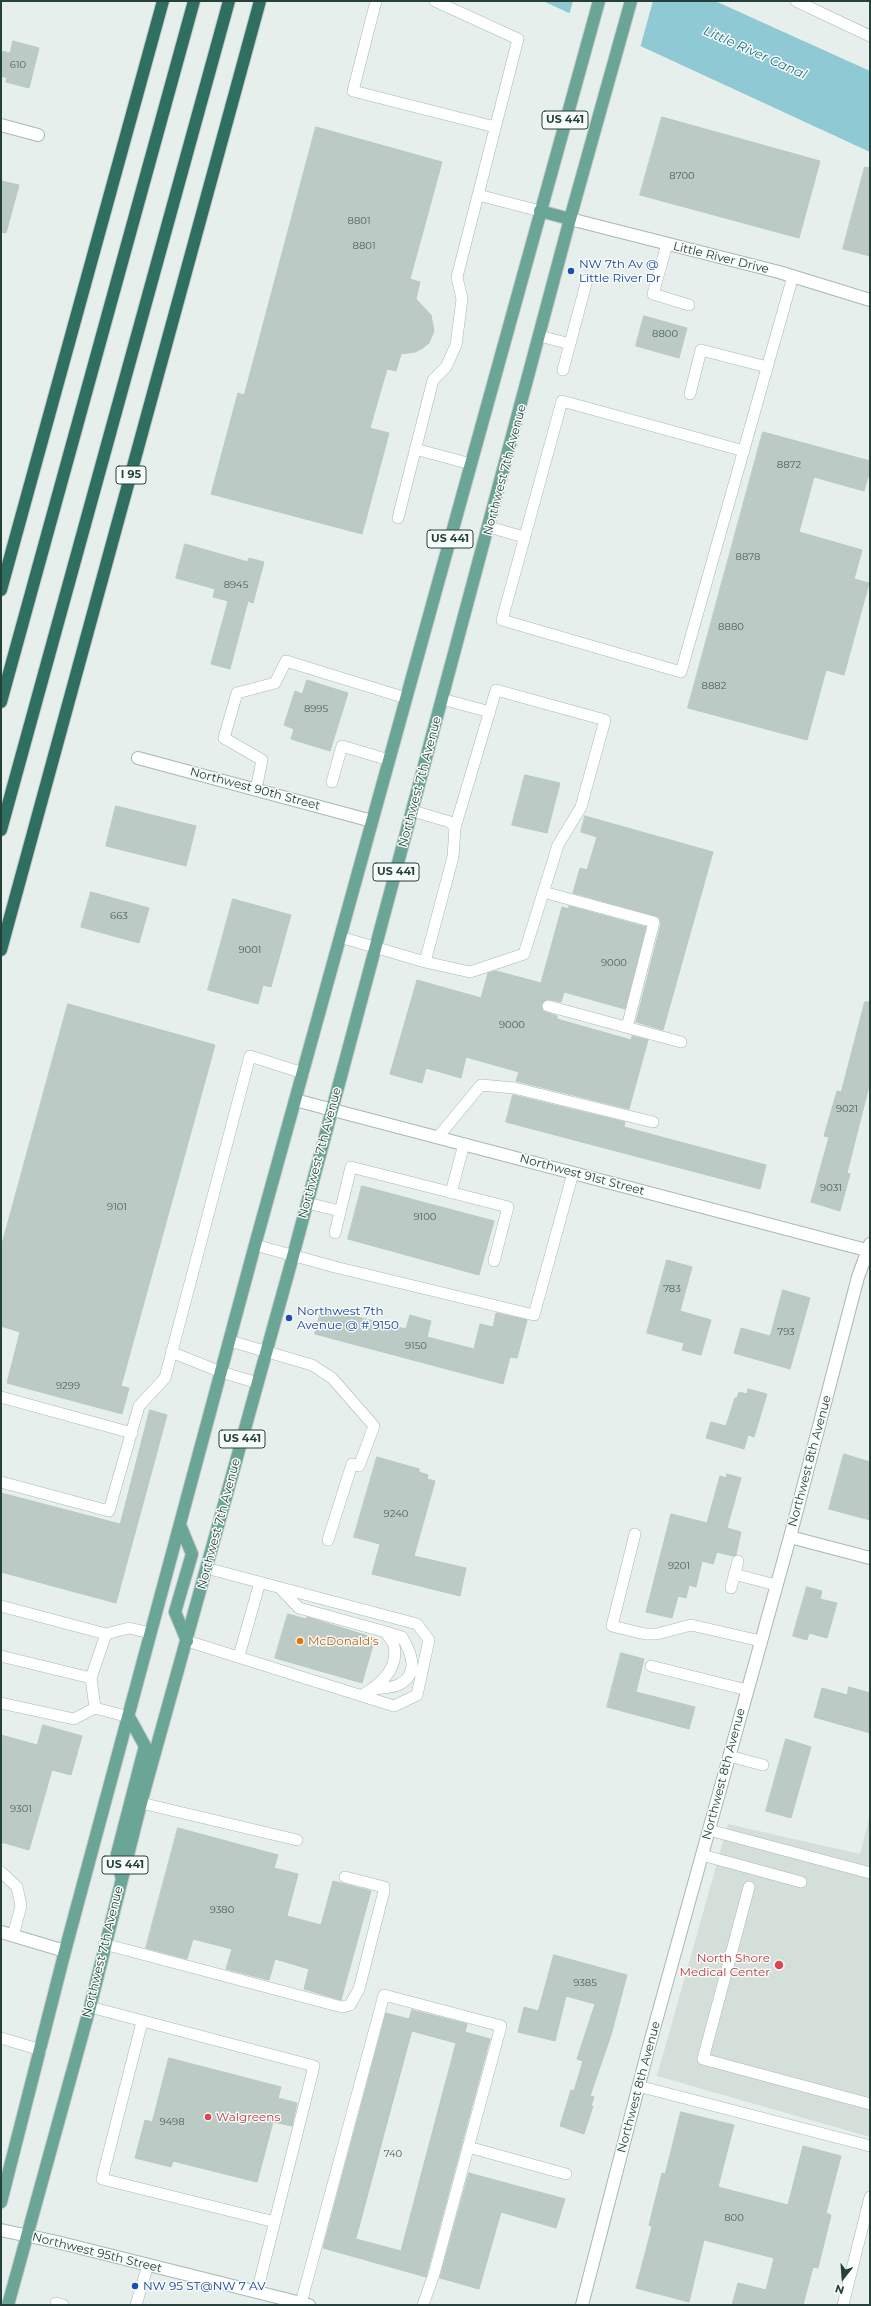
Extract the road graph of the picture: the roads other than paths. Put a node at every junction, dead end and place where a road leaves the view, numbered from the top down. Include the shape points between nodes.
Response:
1 (163, 1) edge
2 (194, 1) edge
3 (229, 1) edge
4 (260, 1) edge
5 (376, 1) edge
6 (435, 1) edge
7 (598, 1) edge
8 (631, 1) edge
9 (796, 1) edge
10 (870, 36) edge
11 (1, 125) edge
12 (496, 127) junction
13 (38, 135) dead end
14 (478, 195) junction
15 (540, 211) junction
16 (570, 219) junction
17 (667, 244) junction
18 (793, 276) junction
19 (587, 280) dead end
20 (870, 300) edge
21 (688, 305) dead end
22 (540, 336) junction
23 (570, 344) junction
24 (767, 367) junction
25 (562, 370) dead end
26 (690, 394) dead end
27 (415, 449) junction
28 (744, 451) junction
29 (471, 464) junction
30 (398, 518) dead end
31 (489, 527) junction
32 (524, 537) junction
33 (1, 590) edge
34 (406, 698) junction
35 (442, 698) junction
36 (1, 702) edge
37 (490, 712) junction
38 (138, 758) dead end
39 (389, 760) junction
40 (332, 782) dead end
41 (256, 790) junction
42 (413, 811) junction
43 (372, 821) junction
44 (456, 828) junction
45 (1, 830) edge
46 (543, 892) junction
47 (340, 937) junction
48 (376, 948) junction
49 (1, 950) edge
50 (425, 962) junction
51 (548, 1006) dead end
52 (627, 1027) junction
53 (680, 1042) dead end
54 (302, 1073) junction
55 (295, 1100) junction
56 (332, 1110) junction
57 (653, 1122) dead end
58 (438, 1137) junction
59 (464, 1144) junction
60 (573, 1173) junction
61 (451, 1193) junction
62 (307, 1203) junction
63 (340, 1211) junction
64 (335, 1233) dead end
65 (255, 1245) junction
66 (869, 1249) edge
67 (293, 1256) junction
68 (494, 1261) dead end
69 (230, 1341) junction
70 (171, 1352) junction
71 (267, 1352) junction
72 (221, 1372) junction
73 (258, 1383) junction
74 (1, 1398) edge
75 (132, 1433) junction
76 (1, 1482) edge
77 (180, 1525) junction
78 (635, 1534) dead end
79 (790, 1537) junction
80 (328, 1540) dead end
81 (870, 1558) edge
82 (738, 1561) dead end
83 (206, 1568) junction
84 (734, 1574) junction
85 (260, 1582) junction
86 (776, 1585) junction
87 (280, 1587) junction
88 (731, 1588) dead end
89 (1, 1606) edge
90 (386, 1632) junction
91 (150, 1633) junction
92 (106, 1634) junction
93 (187, 1641) junction
94 (761, 1641) junction
95 (1, 1656) edge
96 (239, 1656) junction
97 (651, 1666) dead end
98 (91, 1678) junction
99 (374, 1689) junction
100 (748, 1690) junction
101 (362, 1695) junction
102 (1, 1703) edge
103 (95, 1708) junction
104 (129, 1717) junction
105 (729, 1756) junction
106 (763, 1765) dead end
107 (141, 1803) junction
108 (709, 1830) junction
109 (298, 1840) dead end
110 (702, 1855) junction
111 (1, 1872) edge
112 (870, 1873) edge
113 (345, 1877) dead end
114 (121, 1879) junction
115 (801, 1882) dead end
116 (749, 1887) dead end
117 (7, 1934) edge
118 (104, 1944) junction
119 (65, 1951) junction
120 (90, 2006) junction
121 (142, 2022) junction
122 (1, 2038) edge
123 (41, 2050) junction
124 (638, 2086) junction
125 (870, 2104) edge
126 (870, 2146) edge
127 (468, 2147) junction
128 (566, 2174) dead end
129 (870, 2197) edge
130 (1, 2202) edge
131 (275, 2222) junction
132 (1, 2230) edge
133 (27, 2235) junction
134 (148, 2265) junction
135 (257, 2292) junction
136 (280, 2302) edge
137 (305, 2304) edge
138 (8, 2305) edge
139 (56, 2305) edge
140 (63, 2305) edge
141 (136, 2305) edge
142 (423, 2305) edge
143 (582, 2305) edge
144 (843, 2305) edge

1 - 33 highway
2 - 36 highway
3 - 45 highway
4 - 49 highway, I 95
5 - 12 lane via 353,91
6 - 12 lane via 518,39
7 - 15 main road, US 441
8 - 16 main road, Northwest 7th Avenue / US 441
9 - 10 lane
11 - 13 street
12 - 14 lane
14 - 15 lane
14 - 27 lane via 457,276 462,299 456,345 446,367 433,380
15 - 16 main road
15 - 29 main road, US 441
16 - 17 street, Little River Drive
16 - 22 main road, Northwest 7th Avenue / US 441
17 - 18 street, Little River Drive
17 - 21 lane via 653,294
18 - 20 street, Little River Drive
18 - 24 lane
19 - 23 lane
22 - 23 lane
22 - 31 main road, Northwest 7th Avenue / US 441
23 - 25 lane
24 - 26 lane via 701,350
24 - 28 lane
27 - 29 lane
27 - 30 lane
28 - 32 lane via 562,401
28 - 32 lane via 681,672 502,620
29 - 34 main road, US 441
31 - 32 lane
31 - 35 main road, Northwest 7th Avenue / US 441
34 - 39 main road, US 441
34 - 41 lane via 286,661 274,683 237,692 224,738 262,760
35 - 37 lane
35 - 42 main road, Northwest 7th Avenue / US 441
37 - 44 lane
37 - 46 lane via 496,690 605,720 581,807 558,845
38 - 41 street, Northwest 90th Street
39 - 40 lane via 342,746
39 - 43 main road, US 441
41 - 43 street, Northwest 90th Street
42 - 44 lane via 450,822
42 - 48 main road, Northwest 7th Avenue / US 441
43 - 47 main road, US 441
44 - 50 lane via 453,857
46 - 50 lane via 524,954 470,972
46 - 52 lane via 654,922
47 - 48 lane
47 - 54 main road, US 441
48 - 50 lane
48 - 56 main road, Northwest 7th Avenue / US 441
51 - 52 lane
52 - 53 lane
54 - 55 main road, US 441
54 - 70 lane via 250,1056
55 - 56 street, Northwest 91st Street
55 - 65 main road, US 441
56 - 58 street, Northwest 91st Street
56 - 62 main road, Northwest 7th Avenue / US 441
57 - 58 lane via 514,1088 481,1085
58 - 59 street, Northwest 91st Street
59 - 60 street, Northwest 91st Street
59 - 61 lane
60 - 66 street, Northwest 91st Street
60 - 67 lane via 534,1315
61 - 63 lane via 351,1167
61 - 68 lane via 508,1207
62 - 63 lane
62 - 67 main road, Northwest 7th Avenue / US 441
63 - 64 lane
65 - 67 lane
65 - 69 main road, US 441
66 - 79 street, Northwest 8th Avenue via 858,1277
67 - 71 main road, Northwest 7th Avenue / US 441
69 - 71 lane
69 - 72 main road, US 441
70 - 72 lane
70 - 75 lane via 165,1378 139,1406
71 - 73 main road, Northwest 7th Avenue / US 441
71 - 80 lane via 312,1365 332,1378 374,1426 359,1466 352,1464
72 - 73 lane
72 - 77 main road, US 441
73 - 83 main road, Northwest 7th Avenue / US 441
74 - 75 lane
75 - 76 lane via 110,1511
77 - 91 main road, US 441
77 - 93 main road via 192,1554 175,1612
78 - 94 lane via 612,1626 645,1634 657,1634 691,1625
79 - 81 street
79 - 86 street, Northwest 8th Avenue
82 - 84 lane
83 - 85 lane
83 - 93 main road, Northwest 7th Avenue / US 441
84 - 86 lane
84 - 88 lane
85 - 87 lane
85 - 96 lane
86 - 94 street, Northwest 8th Avenue
87 - 90 lane via 299,1608
87 - 101 lane via 417,1624 429,1640 417,1696 394,1706
89 - 92 lane
90 - 99 lane via 394,1646 393,1660 385,1680
90 - 99 lane via 402,1637 411,1653 412,1665 409,1675 400,1685
91 - 92 lane via 129,1628
91 - 104 main road, US 441
92 - 98 lane
93 - 96 lane
93 - 107 main road, Northwest 7th Avenue / US 441
94 - 100 street, Northwest 8th Avenue
95 - 98 lane
96 - 101 lane
97 - 100 lane
98 - 103 lane
99 - 101 lane
100 - 105 street, Northwest 8th Avenue
102 - 103 lane via 74,1720
103 - 104 lane
104 - 114 main road via 145,1746 117,1854
104 - 119 main road, US 441
105 - 106 lane
105 - 108 street, Northwest 8th Avenue
107 - 109 lane
107 - 114 main road, Northwest 7th Avenue / US 441
108 - 110 street, Northwest 8th Avenue
108 - 112 lane
110 - 115 lane
110 - 124 street, Northwest 8th Avenue
111 - 117 lane via 17,1887 21,1906
113 - 118 lane via 384,1887 359,1989 350,2005 342,2007
114 - 118 main road, Northwest 7th Avenue / US 441
116 - 125 lane via 703,2059
117 - 119 street
118 - 120 main road, Northwest 7th Avenue / US 441
119 - 123 main road, US 441
120 - 121 lane
120 - 133 main road, Northwest 7th Avenue / US 441
121 - 131 lane via 314,2066
121 - 131 lane via 102,2179
122 - 123 lane
123 - 130 main road, US 441
124 - 126 lane
124 - 143 street, Northwest 8th Avenue
127 - 128 lane
127 - 137 lane via 501,2026 384,1995
127 - 142 lane via 434,2274
129 - 144 lane
131 - 135 lane
132 - 133 street, Northwest 95th Street
133 - 134 street, Northwest 95th Street
133 - 138 main road, Northwest 7th Avenue / US 441
134 - 135 street, Northwest 95th Street
134 - 141 lane
135 - 136 street, Northwest 95th Street
136 - 137 street, Northwest 95th Street
139 - 140 lane

